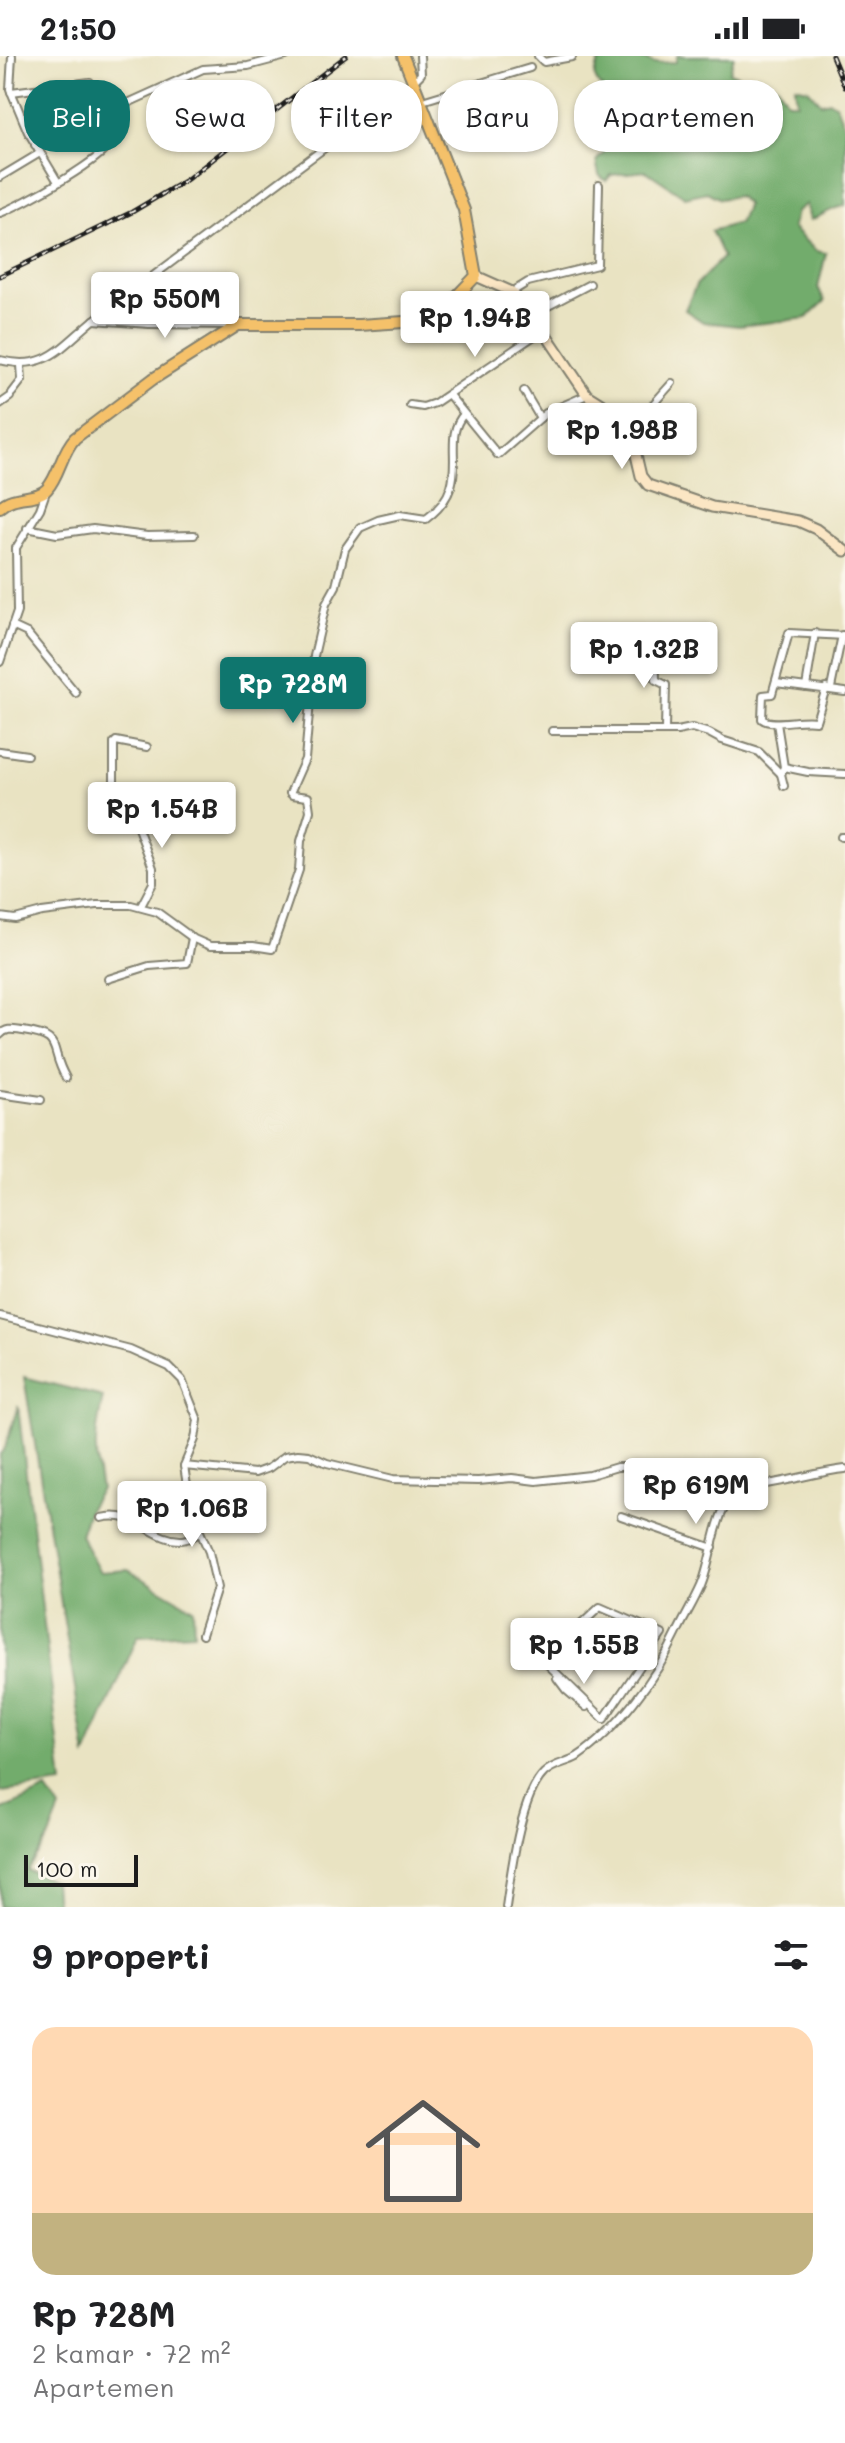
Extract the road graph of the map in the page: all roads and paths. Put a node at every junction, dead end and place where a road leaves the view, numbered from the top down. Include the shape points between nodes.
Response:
1 (12, 56) edge
2 (286, 56) edge
3 (403, 56) edge
4 (420, 56) edge
5 (538, 56) edge
6 (572, 57) edge
7 (530, 68) dead end
8 (180, 80) edge
9 (412, 80) edge
10 (415, 80) edge
11 (24, 90) edge
12 (11, 92) junction
13 (422, 101) joint
14 (24, 121) edge
15 (103, 152) edge
16 (319, 152) edge
17 (40, 153) joint
18 (0, 177) edge
19 (58, 182) junction
20 (599, 185) dead end
21 (0, 213) edge
22 (476, 276) junction
23 (590, 284) dead end
24 (512, 292) junction
25 (531, 315) junction
26 (94, 320) junction
27 (238, 325) junction
28 (543, 330) junction
29 (0, 360) edge
30 (21, 365) junction
31 (672, 383) dead end
32 (524, 391) dead end
33 (449, 395) junction
34 (587, 395) junction
35 (0, 404) edge
36 (410, 405) dead end
37 (464, 414) junction
38 (540, 418) junction
39 (630, 430) junction
40 (47, 489) junction
41 (0, 507) edge
42 (27, 528) junction
43 (194, 535) dead end
44 (845, 551) edge
45 (12, 626) junction
46 (815, 633) junction
47 (844, 636) edge
48 (655, 648) dead end
49 (0, 662) edge
50 (841, 666) edge
51 (776, 683) junction
52 (806, 687) junction
53 (829, 688) junction
54 (845, 692) edge
55 (76, 693) dead end
56 (777, 723) junction
57 (665, 730) junction
58 (552, 731) dead end
59 (147, 747) dead end
60 (0, 751) edge
61 (27, 755) dead end
62 (783, 770) junction
63 (845, 774) edge
64 (784, 786) dead end
65 (124, 791) junction
66 (139, 791) dead end
67 (141, 906) junction
68 (0, 917) edge
69 (192, 938) junction
70 (108, 979) dead end
71 (0, 1035) edge
72 (66, 1078) dead end
73 (0, 1094) edge
74 (41, 1100) dead end
75 (0, 1316) edge
76 (184, 1466) junction
77 (845, 1469) edge
78 (723, 1508) junction
79 (621, 1516) dead end
80 (101, 1518) dead end
81 (200, 1533) junction
82 (713, 1548) junction
83 (202, 1635) dead end
84 (604, 1719) junction
85 (612, 1725) junction
86 (506, 1907) edge

1 - 12 street
2 - 8 street via 248,66 209,68
3 - 9 main road
4 - 10 street via 421,74
5 - 6 street via 544,62
7 - 13 street
11 - 12 street
12 - 14 street
13 - 22 main road via 464,210
15 - 19 street
16 - 26 street
17 - 18 street
17 - 19 street
19 - 21 street
20 - 24 street via 597,265 528,282
22 - 24 main road
22 - 27 main road via 435,314 419,321
23 - 25 street
24 - 25 main road
25 - 28 main road
26 - 27 street
26 - 30 street via 52,355
27 - 40 main road via 153,379 75,438
28 - 33 street
28 - 34 main road
29 - 30 street
30 - 35 street via 22,380
31 - 39 street
32 - 38 street
33 - 36 street via 428,406
33 - 37 street
34 - 38 street
34 - 39 main road via 617,412
37 - 38 street via 498,455
37 - 69 street via 456,425 455,475 443,502 426,519 400,515 360,528 339,566 314,656 305,759 290,793 308,797 309,816 299,870 272,949 215,947
39 - 44 main road via 648,485 712,507 798,521
40 - 41 main road
40 - 42 street
42 - 43 street via 57,534 93,529
42 - 45 street via 16,548 17,612
45 - 49 street
45 - 55 street via 27,633
46 - 47 street
46 - 51 street via 789,633
46 - 52 street
47 - 50 street
48 - 57 street via 656,680 666,685
50 - 53 street
51 - 52 street
51 - 56 street via 772,694 763,695 760,710 765,723
52 - 53 street
53 - 54 street
53 - 56 street via 816,721
56 - 62 street
57 - 58 street
57 - 62 street via 709,733 759,752
59 - 65 street via 114,742 114,789
60 - 61 street
62 - 63 street
62 - 64 street
65 - 66 street
65 - 67 street via 153,868 153,883
67 - 68 street via 110,904
67 - 69 street
69 - 70 street via 185,963 149,966
71 - 72 street via 9,1029 47,1035
73 - 74 street
75 - 76 street via 131,1350 169,1367 182,1380 198,1420
76 - 78 street via 255,1473 298,1454 393,1479 478,1481 536,1481 629,1467
76 - 81 street
77 - 78 street via 744,1486
78 - 82 street
79 - 82 street
80 - 81 street via 125,1517 177,1540
81 - 83 street via 217,1588
82 - 85 street via 701,1586 662,1664
84 - 84 street via 566,1690 543,1660 600,1607 662,1634
84 - 85 street
85 - 86 street via 575,1758 542,1775 515,1850

